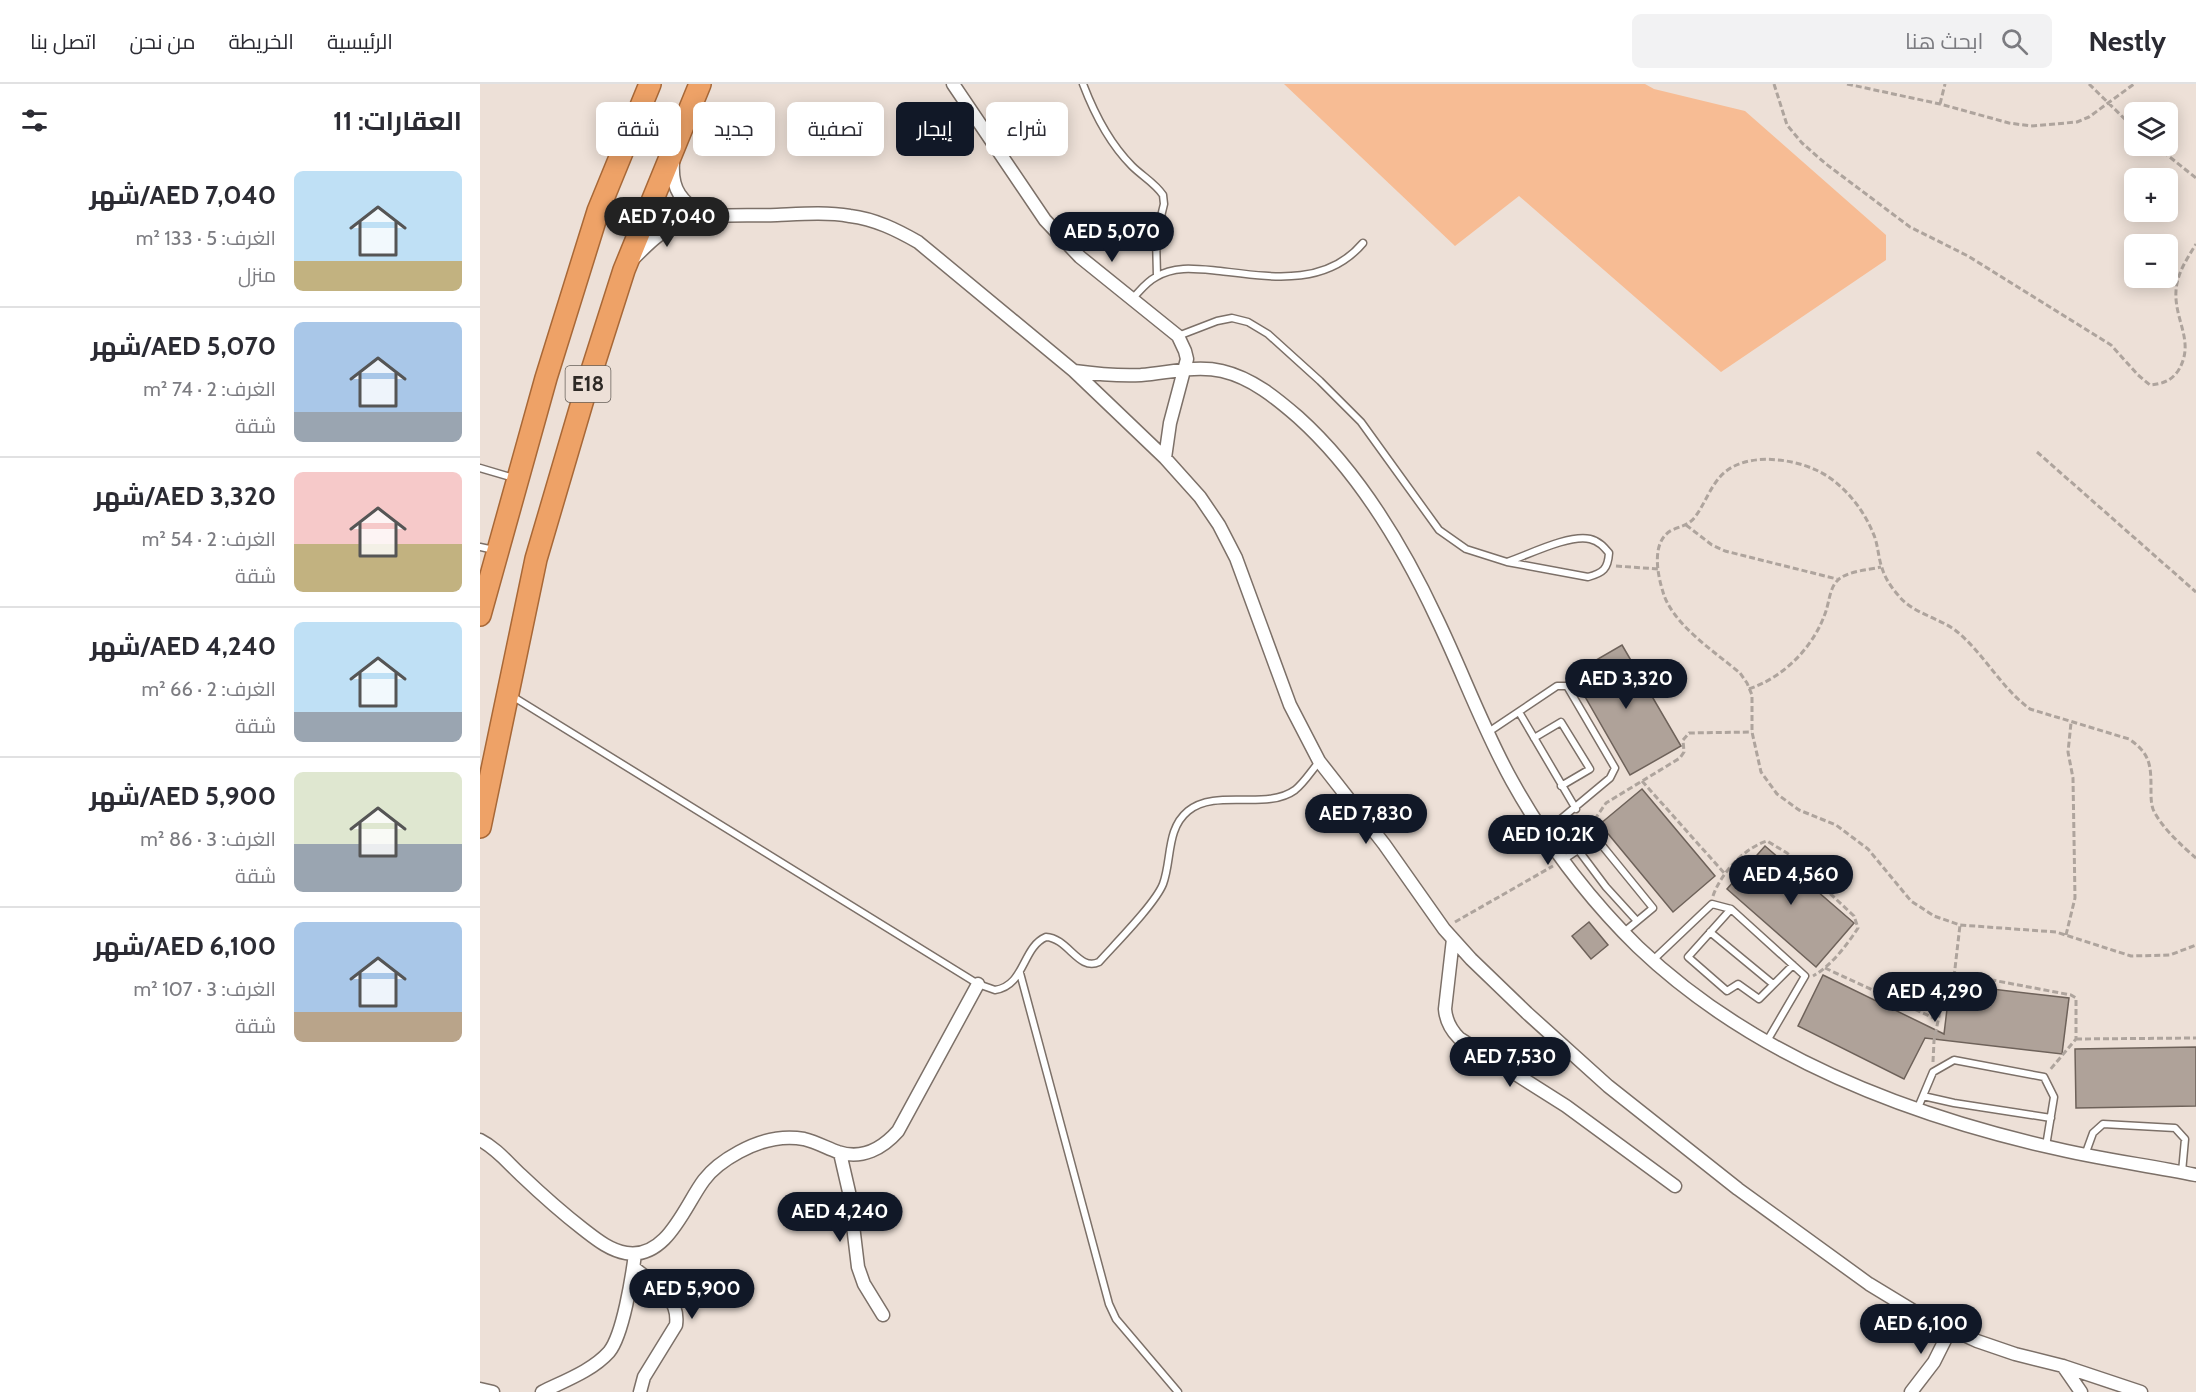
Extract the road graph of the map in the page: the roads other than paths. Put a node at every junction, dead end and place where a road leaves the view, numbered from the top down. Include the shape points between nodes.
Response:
1 (650, 84) edge
2 (700, 84) edge
3 (953, 84) edge
4 (1083, 84) edge
5 (681, 129) edge
6 (670, 156) edge
7 (673, 156) edge
8 (704, 217) junction
9 (1363, 243) dead end
10 (624, 270) junction
11 (1157, 276) junction
12 (1132, 299) junction
13 (1178, 336) junction
14 (1184, 369) junction
15 (1074, 371) junction
16 (1165, 458) junction
17 (480, 468) edge
18 (518, 478) junction
19 (489, 549) edge
20 (1507, 562) junction
21 (480, 612) edge
22 (509, 694) junction
23 (1519, 712) junction
24 (1487, 733) junction
25 (1534, 738) junction
26 (1319, 761) junction
27 (1561, 786) junction
28 (1576, 809) junction
29 (480, 827) edge
30 (1543, 834) junction
31 (1579, 851) junction
32 (1563, 861) junction
33 (1731, 909) junction
34 (1637, 921) junction
35 (1624, 932) junction
36 (1710, 932) junction
37 (1453, 939) junction
38 (1653, 960) junction
39 (1793, 965) junction
40 (1020, 973) junction
41 (978, 984) junction
42 (1773, 984) junction
43 (1767, 1042) junction
44 (1923, 1096) junction
45 (1917, 1110) junction
46 (2051, 1118) junction
47 (480, 1140) edge
48 (2046, 1147) junction
49 (840, 1153) junction
50 (2085, 1155) junction
51 (2182, 1172) junction
52 (2196, 1175) edge
53 (1675, 1186) dead end
54 (635, 1254) junction
55 (634, 1268) junction
56 (884, 1315) dead end
57 (1950, 1330) junction
58 (2063, 1366) junction
59 (480, 1389) edge
60 (493, 1392) edge
61 (542, 1392) edge
62 (639, 1392) edge
63 (1178, 1392) edge
64 (1911, 1392) edge
65 (2081, 1392) edge
66 (2141, 1392) edge

1 - 18 highway, E18 via 598,211
2 - 5 highway, E18
3 - 12 street via 1045,220 1080,257
4 - 11 lane via 1117,149 1163,195 1156,237
6 - 10 highway, E18
7 - 8 street via 675,187 685,202
8 - 10 street via 660,234
8 - 15 street via 826,214 866,219 897,230 938,257
9 - 11 lane via 1347,260 1315,274 1279,276 1196,268
10 - 22 highway, E18 via 536,559
11 - 12 lane
12 - 13 street
13 - 14 street via 1187,359
13 - 20 lane via 1232,318 1268,334 1361,422 1438,530 1466,549
14 - 15 street via 1129,375
14 - 16 street
14 - 24 street via 1223,371 1257,385 1308,427 1347,471 1381,516 1437,617
15 - 16 street
16 - 26 street via 1200,497 1236,558 1290,705
17 - 18 lane
18 - 19 highway, E18
19 - 21 highway, E18
20 - 20 lane via 1588,577 1601,574 1608,566 1609,553 1589,538 1570,540
22 - 29 highway, E18
22 - 41 lane
23 - 24 lane
23 - 25 lane
23 - 28 lane via 1557,686 1567,686 1615,768 1610,778
24 - 30 street
25 - 27 lane
25 - 27 lane via 1561,722 1590,769
26 - 37 street
26 - 40 lane via 1295,790 1285,794 1208,801 1188,811 1174,828 1160,891 1099,962 1084,963 1059,940 1046,937 1035,944
27 - 28 lane
28 - 30 lane
30 - 32 street
31 - 32 lane
31 - 34 lane
31 - 34 lane via 1596,838 1653,908
32 - 35 street
33 - 36 lane
33 - 38 lane via 1712,904
33 - 39 lane
34 - 35 lane
35 - 38 street
36 - 42 lane
36 - 42 lane via 1688,957 1727,991 1738,984 1758,999
37 - 53 street via 1445,1009 1453,1032 1566,1106
37 - 57 street via 1608,1086 1728,1182 1869,1284
38 - 43 street
39 - 42 lane
39 - 43 lane via 1805,976
40 - 41 lane via 1001,989
40 - 63 lane via 1109,1304 1116,1319
41 - 49 street via 898,1131 879,1149
43 - 45 street via 1856,1086
44 - 45 lane
44 - 46 lane
44 - 46 lane via 1933,1072 1954,1060 2044,1077 2054,1097
45 - 48 street
46 - 48 lane
47 - 54 street via 569,1219 612,1248
48 - 50 street
49 - 54 street via 806,1139 788,1137 770,1139 741,1151 704,1179 679,1222 663,1240
49 - 56 street via 858,1267
50 - 51 street
50 - 51 lane via 2093,1133 2103,1124 2175,1128 2185,1139
51 - 52 street
54 - 55 street
55 - 61 street via 609,1351 586,1369
55 - 62 street via 669,1297 678,1315
57 - 58 street via 2015,1354
57 - 64 street via 1934,1362
58 - 65 street
58 - 66 street
59 - 60 street

